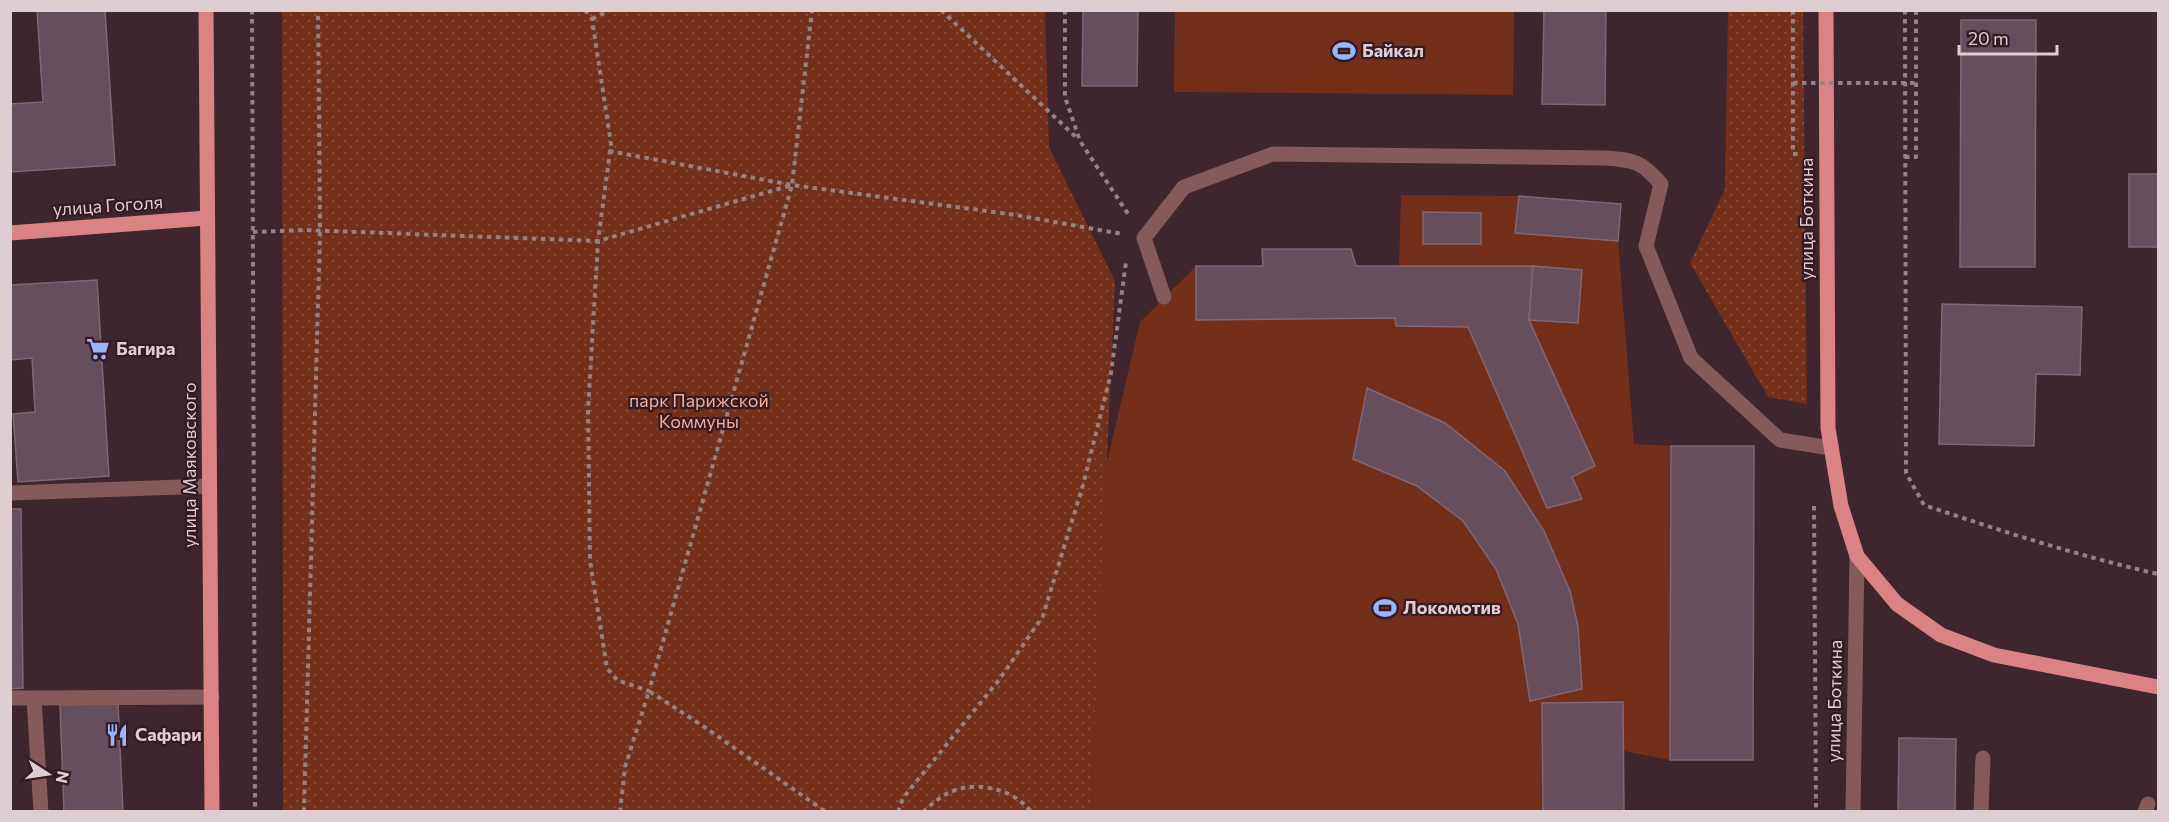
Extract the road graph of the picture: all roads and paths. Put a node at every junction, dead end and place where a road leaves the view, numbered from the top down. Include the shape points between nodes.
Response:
1 (206, 10) edge
2 (252, 10) edge
3 (318, 10) edge
4 (585, 10) edge
5 (610, 10) edge
6 (812, 10) edge
7 (941, 10) edge
8 (1065, 10) edge
9 (1793, 10) edge
10 (1826, 10) edge
11 (1905, 10) edge
12 (1916, 10) edge
13 (592, 19) junction
14 (1793, 83) junction
15 (1916, 83) junction
16 (1080, 141) junction
17 (609, 151) junction
18 (1793, 154) dead end
19 (1905, 157) junction
20 (792, 185) junction
21 (207, 218) junction
22 (320, 231) junction
23 (253, 232) junction
24 (10, 233) edge
25 (1144, 237) junction
26 (598, 240) junction
27 (1164, 297) dead end
28 (1832, 448) junction
29 (209, 486) junction
30 (10, 493) edge
31 (1857, 556) junction
32 (2158, 574) edge
33 (2158, 687) edge
34 (649, 691) junction
35 (10, 698) edge
36 (34, 698) junction
37 (212, 698) junction
38 (1983, 758) dead end
39 (41, 812) edge
40 (212, 812) edge
41 (255, 812) edge
42 (304, 812) edge
43 (620, 812) edge
44 (826, 812) edge
45 (898, 812) edge
46 (923, 812) edge
47 (1031, 812) edge
48 (1853, 812) edge
49 (1981, 812) edge

1 - 21 main road, улица Маяковского
2 - 23 path
3 - 22 path
4 - 13 path
5 - 13 path
6 - 20 path
7 - 16 path
8 - 16 path via 1065,97
9 - 14 path
10 - 28 main road, улица Боткина via 1828,428
11 - 19 path
12 - 15 path
13 - 17 path
14 - 15 path, bridge
14 - 18 path
15 - 19 path via 1916,157
16 - 25 path
17 - 20 path
17 - 26 path
19 - 32 path via 1906,472 1924,505 2015,536
20 - 25 path via 1016,215
20 - 26 path
20 - 34 path
21 - 24 main road, улица Гоголя
21 - 29 main road, улица Маяковского
22 - 23 path
22 - 26 path
22 - 42 path
23 - 41 path
25 - 27 street
25 - 28 street via 1184,187 1273,154 1629,160 1647,167 1661,184 1646,246 1691,358 1780,440
25 - 45 path via 1126,262 1111,373 1083,485 1043,616 999,680 903,798
26 - 34 path via 588,410 590,561 607,668 617,680
28 - 31 main road, улица Боткина via 1841,506
29 - 30 street
29 - 37 main road, улица Маяковского
31 - 33 main road via 1897,604 1941,634 1994,655
31 - 48 street, улица Боткина
34 - 43 path via 625,767
34 - 44 path
35 - 36 street
36 - 37 street
36 - 39 street
37 - 40 main road, улица Маяковского
38 - 49 street
46 - 47 path via 938,799 960,789 984,787 1007,793

